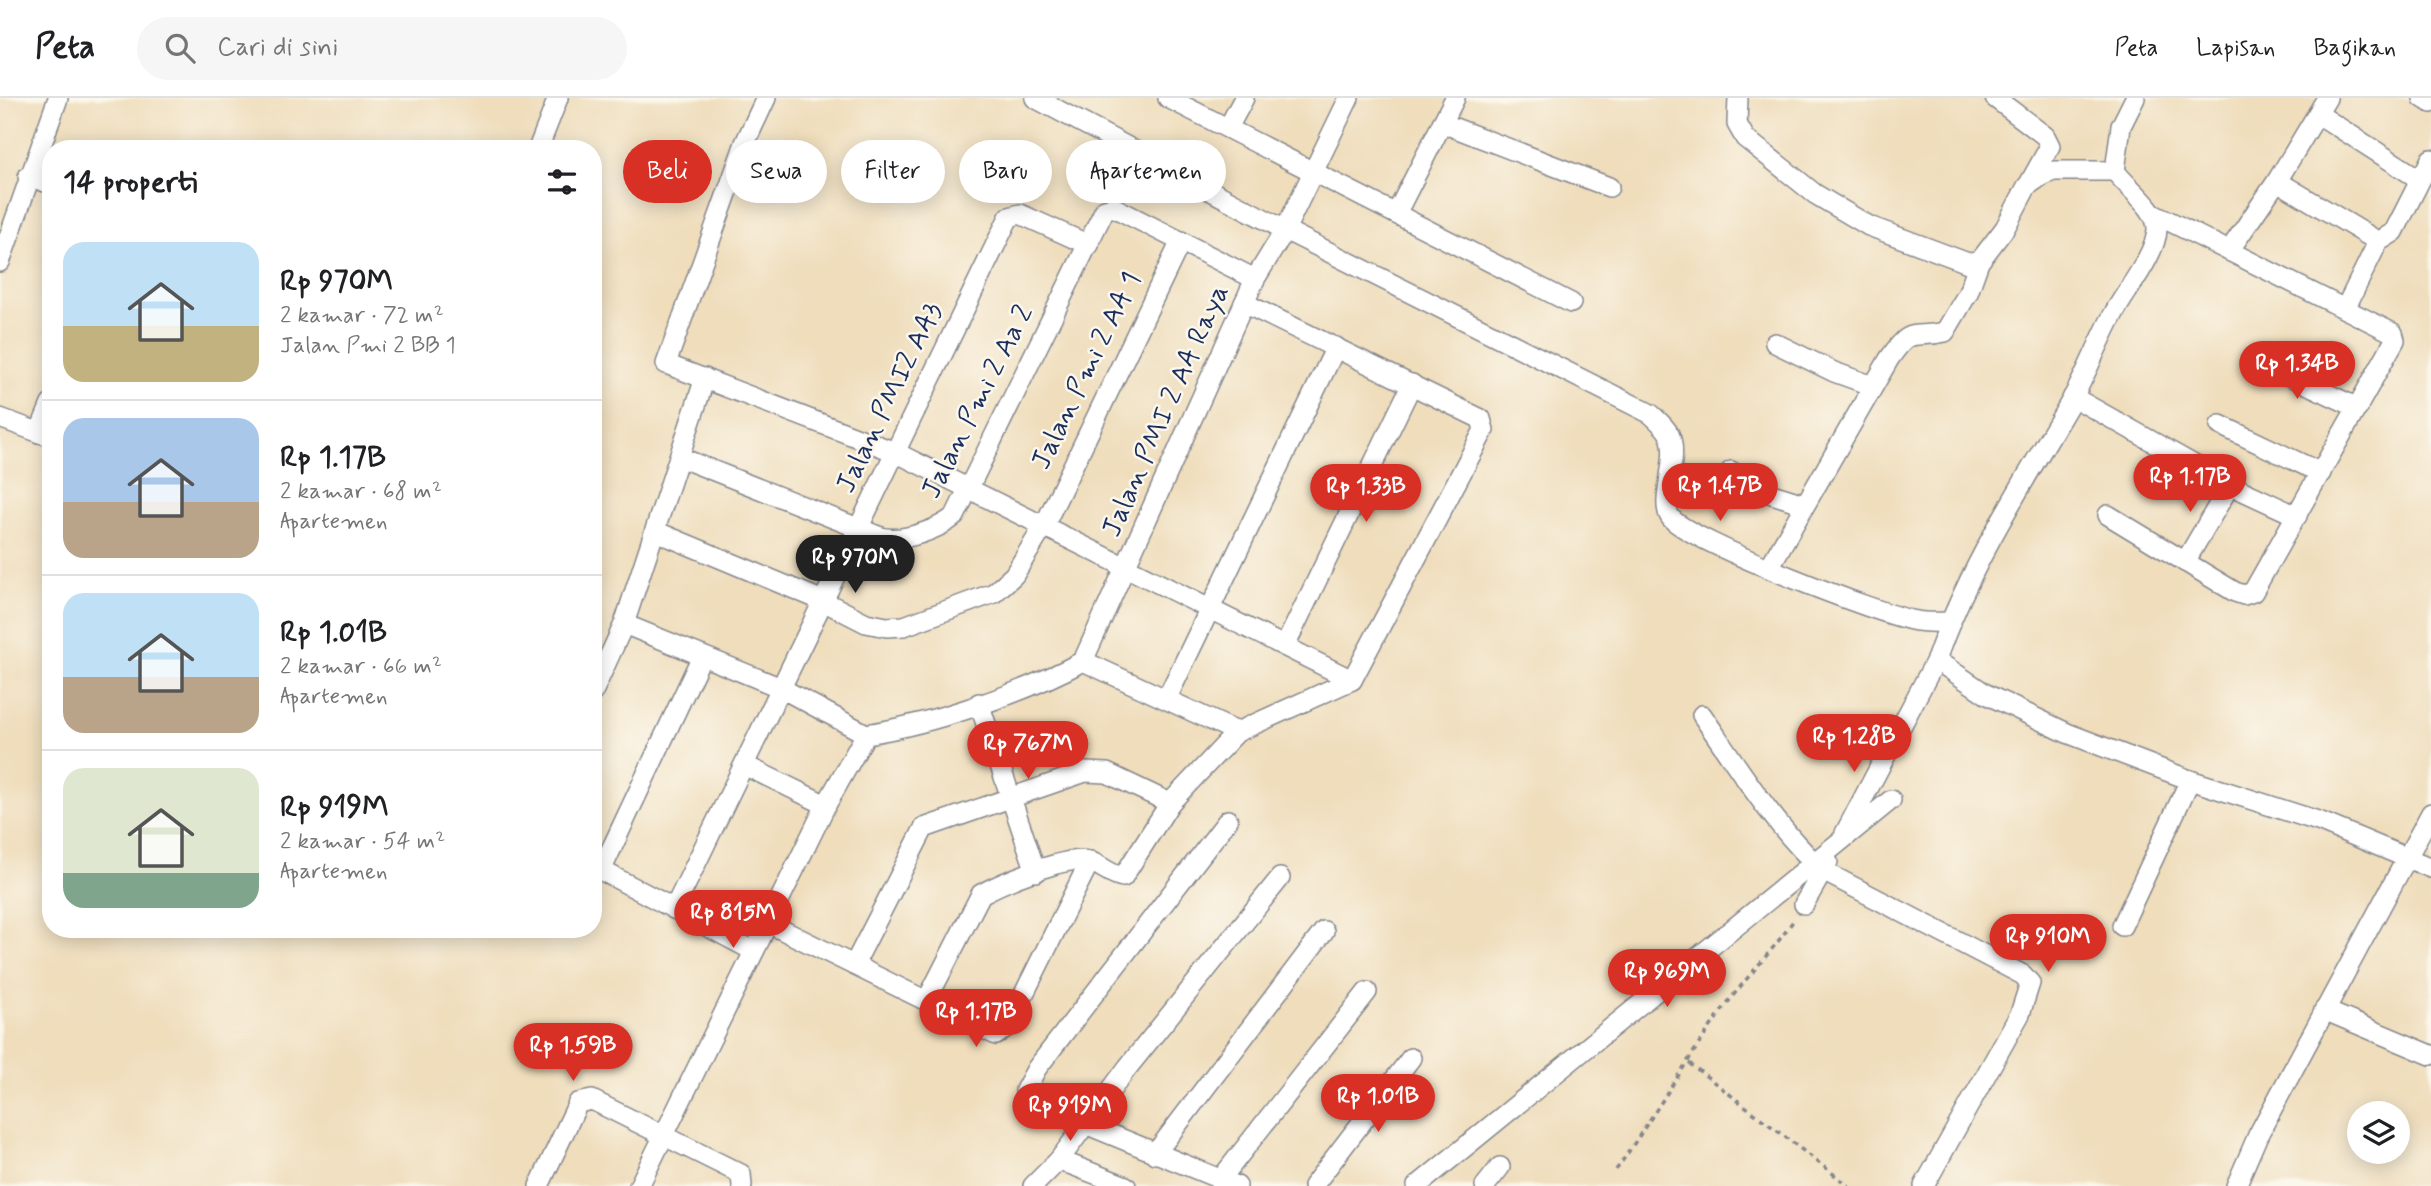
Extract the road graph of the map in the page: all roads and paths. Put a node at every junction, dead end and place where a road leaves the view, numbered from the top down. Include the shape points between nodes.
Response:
1 (58, 98) edge
2 (558, 98) edge
3 (766, 98) edge
4 (1035, 98) edge
5 (1168, 98) edge
6 (1244, 98) edge
7 (1349, 98) edge
8 (1455, 98) edge
9 (1738, 98) edge
10 (1995, 98) edge
11 (2135, 98) edge
12 (2423, 98) edge
13 (2431, 103) edge
14 (2322, 106) edge
15 (1442, 123) junction
16 (1228, 128) junction
17 (542, 140) edge
18 (2431, 159) edge
19 (2115, 171) junction
20 (1310, 172) junction
21 (28, 176) junction
22 (2419, 180) junction
23 (42, 181) edge
24 (2277, 181) junction
25 (2027, 186) junction
26 (1609, 187) dead end
27 (2153, 213) junction
28 (1396, 214) junction
29 (1284, 230) junction
30 (1181, 241) junction
31 (2378, 242) junction
32 (1089, 245) junction
33 (2229, 251) junction
34 (1979, 261) junction
35 (0, 262) edge
36 (1255, 279) junction
37 (1244, 303) junction
38 (1571, 303) dead end
39 (2345, 309) junction
40 (1775, 343) dead end
41 (1336, 347) junction
42 (2253, 359) dead end
43 (705, 378) junction
44 (1412, 384) junction
45 (1873, 386) junction
46 (2073, 397) junction
47 (2358, 408) junction
48 (0, 418) edge
49 (2220, 425) dead end
50 (42, 434) edge
51 (895, 452) junction
52 (679, 457) junction
53 (1731, 471) dead end
54 (2321, 473) junction
55 (2230, 485) junction
56 (970, 489) junction
57 (1804, 504) junction
58 (2108, 516) dead end
59 (2297, 516) junction
60 (1044, 526) junction
61 (858, 528) junction
62 (654, 531) junction
63 (2185, 562) junction
64 (1128, 566) junction
65 (1770, 566) junction
66 (823, 601) junction
67 (1210, 609) junction
68 (1949, 622) junction
69 (624, 624) junction
70 (1285, 646) junction
71 (702, 656) junction
72 (1936, 660) junction
73 (1083, 661) junction
74 (602, 672) edge
75 (1352, 680) junction
76 (781, 688) junction
77 (1167, 698) junction
78 (979, 703) junction
79 (1702, 715) dead end
80 (1237, 732) junction
81 (866, 734) junction
82 (744, 765) junction
83 (2190, 780) junction
84 (1012, 796) junction
85 (1891, 800) dead end
86 (1170, 803) junction
87 (826, 805) junction
88 (2431, 813) edge
89 (1228, 820) dead end
90 (602, 858) edge
91 (2405, 858) junction
92 (1090, 861) junction
93 (2431, 867) edge
94 (602, 871) edge
95 (1036, 872) junction
96 (1823, 872) junction
97 (1280, 878) dead end
98 (1804, 904) joint
99 (674, 909) junction
100 (768, 923) junction
101 (2122, 926) dead end
102 (1324, 930) dead end
103 (754, 951) junction
104 (854, 965) junction
105 (1367, 992) dead end
106 (928, 1000) junction
107 (2324, 1010) junction
108 (2431, 1055) edge
109 (1411, 1058) dead end
110 (1689, 1063) junction
111 (1086, 1127) junction
112 (664, 1136) junction
113 (1155, 1154) junction
114 (1059, 1160) junction
115 (1500, 1167) dead end
116 (1616, 1170) dead end
117 (1228, 1183) edge
118 (539, 1186) edge
119 (639, 1186) edge
120 (742, 1186) edge
121 (1033, 1186) edge
122 (1126, 1186) edge
123 (1313, 1186) edge
124 (1417, 1186) edge
125 (1485, 1186) edge
126 (1849, 1186) edge
127 (1924, 1186) edge
128 (2236, 1186) edge

1 - 21 street
2 - 17 street
3 - 43 street via 745,143 666,364
4 - 29 street
5 - 16 street
6 - 16 street
7 - 20 street, Jalan PMI 2 AA Raya
8 - 15 street
9 - 34 street via 1737,124 1745,138 1815,194 1898,239 1968,263
10 - 25 street via 2045,136 2050,146
11 - 19 street via 2121,126
12 - 13 street
14 - 22 street
14 - 24 street
15 - 26 street
15 - 28 street
16 - 20 street
18 - 22 street
19 - 25 street via 2054,171
19 - 27 street
20 - 28 street
20 - 29 street, Jalan PMI 2 AA Raya
21 - 23 street
21 - 35 street
22 - 31 street via 2394,232
24 - 31 street
24 - 33 street
25 - 34 street via 2005,228
27 - 33 street
27 - 46 street via 2157,227 2152,248
28 - 38 street
29 - 36 street, Jalan PMI 2 AA Raya
29 - 65 street via 1651,414 1669,435 1672,468 1667,510 1671,518 1740,556
30 - 32 street, Jalan Pmi 2 Aa 2 via 1113,207 1101,212
30 - 36 street
30 - 60 street, Jalan Pmi 2 AA 1
31 - 39 street
32 - 51 street, Jalan PMI2 AA3 via 1020,214 1009,217
32 - 56 street, Jalan Pmi 2 Aa 2
33 - 39 street
34 - 45 street via 1968,293 1945,332 1906,337
36 - 37 street, Jalan PMI 2 AA Raya
37 - 41 street
37 - 64 street, Jalan PMI 2 AA Raya
39 - 47 street via 2393,333 2395,340
40 - 45 street
41 - 44 street
41 - 67 street
42 - 47 street
43 - 51 street
43 - 52 street
44 - 70 street
44 - 75 street via 1481,419 1484,430
45 - 57 street
46 - 55 street
46 - 68 street
47 - 54 street
48 - 50 street
49 - 54 street
51 - 56 street
51 - 61 street, Jalan PMI2 AA3
52 - 61 street, Jalan Pmi 2 Aa 2
52 - 62 street
53 - 57 street via 1772,494
54 - 59 street
55 - 59 street
55 - 63 street
56 - 60 street
56 - 61 street, Jalan Pmi 2 Aa 2 via 945,524 901,538 885,538
57 - 65 street
58 - 63 street
59 - 63 street via 2253,592 2235,592
60 - 64 street
60 - 66 street, Jalan Pmi 2 AA 1 via 1014,575 994,593 904,626 866,623
61 - 66 street, Jalan PMI2 AA3
62 - 66 street, Jalan Pmi 2 AA 1
62 - 69 street
64 - 67 street
64 - 73 street, Jalan PMI 2 AA Raya
65 - 68 street via 1813,587 1904,618
66 - 76 street, Jalan PMI2 AA3
67 - 70 street
67 - 77 street
68 - 72 street
69 - 71 street
69 - 74 street
70 - 75 street
71 - 76 street
71 - 90 street
72 - 83 street via 2026,716
72 - 96 street
73 - 77 street
73 - 78 street via 1049,680
75 - 80 street
76 - 81 street
76 - 82 street, Jalan PMI2 AA3
77 - 80 street
78 - 81 street
78 - 84 street
79 - 96 street via 1804,854
80 - 86 street
81 - 87 street
82 - 87 street
82 - 99 street, Jalan PMI2 AA3
83 - 91 street via 2321,822
83 - 101 street
84 - 86 street via 1096,771
84 - 95 street
84 - 104 street via 924,828
85 - 124 street
86 - 92 street via 1123,877
87 - 100 street
88 - 91 street
89 - 111 street via 1037,1068 1025,1090 1029,1101
91 - 93 street
91 - 107 street
92 - 95 street
92 - 106 street via 1002,1032 989,1034
94 - 99 street
95 - 106 street via 981,894
96 - 98 street
96 - 127 street via 2030,982 2020,1014
97 - 111 street via 1128,1067
98 - 110 path via 1773,951 1724,1008
99 - 103 street
100 - 103 street
100 - 104 street
102 - 113 street
103 - 112 street
104 - 106 street
105 - 117 street
107 - 108 street
107 - 128 street
109 - 123 street
110 - 116 path
110 - 126 path
111 - 113 street
111 - 114 street
112 - 118 street via 585,1100 579,1103
112 - 119 street
112 - 120 street via 741,1174
113 - 117 street
114 - 121 street
114 - 122 street
115 - 125 street

